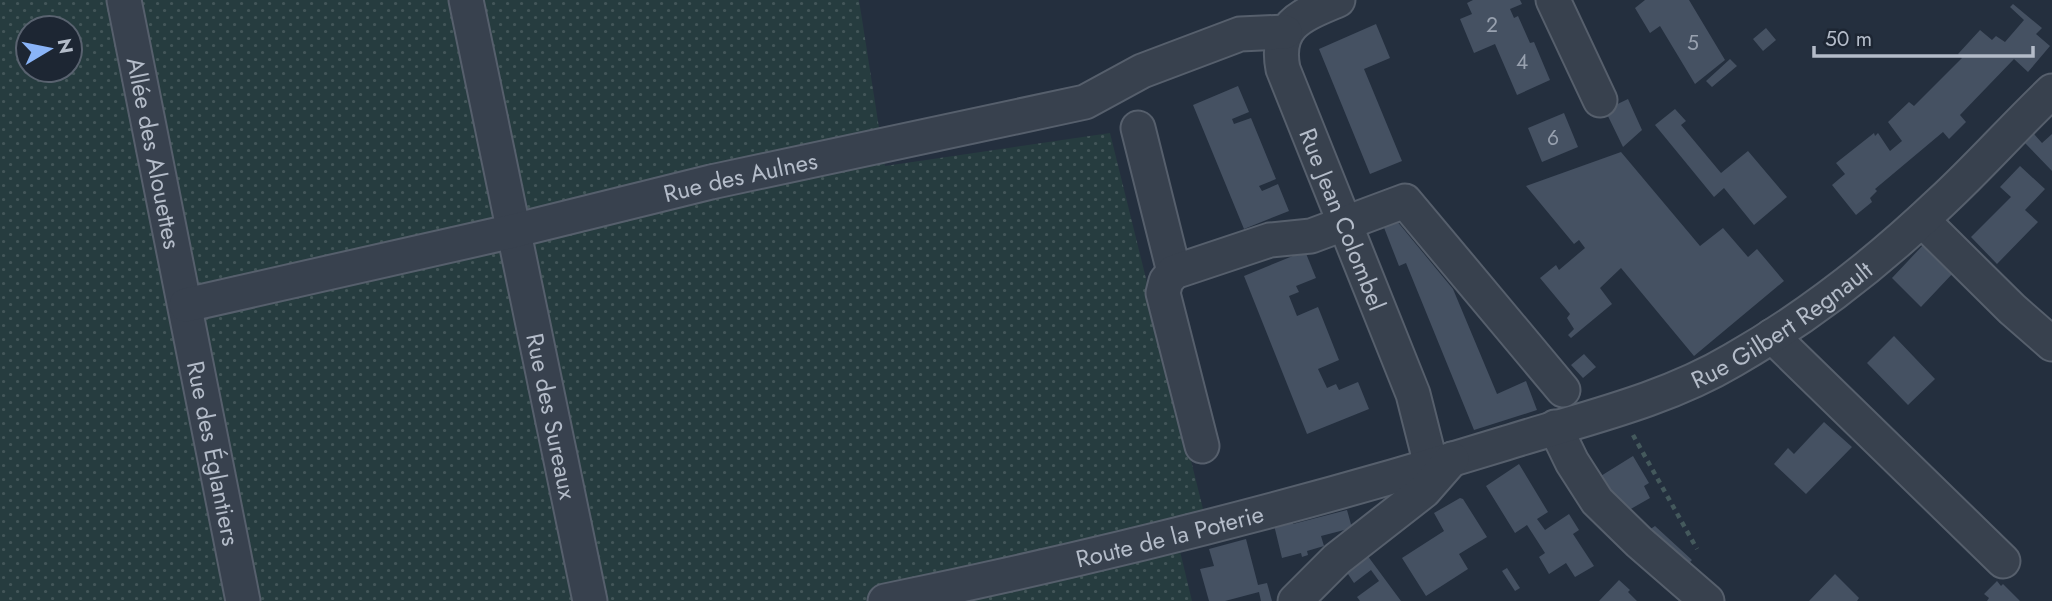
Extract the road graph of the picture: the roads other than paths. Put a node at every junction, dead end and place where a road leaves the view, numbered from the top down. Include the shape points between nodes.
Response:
1 (124, 0) edge
2 (466, 0) edge
3 (1338, 0) edge
4 (1553, 0) edge
5 (1285, 32) junction
6 (2052, 91) edge
7 (1601, 100) dead end
8 (1138, 128) dead end
9 (1922, 220) junction
10 (1345, 224) junction
11 (513, 231) junction
12 (1174, 272) junction
13 (186, 305) junction
14 (1772, 336) junction
15 (2052, 344) edge
16 (1563, 390) dead end
17 (1555, 427) junction
18 (1202, 446) dead end
19 (1442, 462) junction
20 (2003, 561) dead end
21 (243, 601) edge
22 (590, 601) edge
23 (885, 601) edge
24 (1295, 601) edge
25 (1707, 601) edge

1 - 13 street, Allée des Alouettes
2 - 11 street, Rue des Sureaux
3 - 5 street via 1306,15
4 - 7 street
5 - 10 street, Rue Jean Colombel via 1280,56 1283,69
5 - 11 street, Rue des Aulnes via 1240,34 1143,71 1085,102 711,182
6 - 9 street, Rue Gilbert Regnault
8 - 12 street
9 - 14 street, Rue Gilbert Regnault
9 - 15 street
10 - 12 street via 1311,236 1270,240
10 - 16 street via 1405,201
10 - 19 street, Rue Jean Colombel
11 - 13 street, Rue des Aulnes
11 - 22 street, Rue des Sureaux
12 - 18 street via 1163,293
13 - 21 street, Rue des Églantiers
14 - 17 street, Rue Gilbert Regnault via 1672,390
14 - 20 street
17 - 19 street, Rue Gilbert Regnault
17 - 25 street via 1597,501
19 - 23 street, Route de la Poterie via 1160,539
19 - 24 street via 1424,491 1337,559

